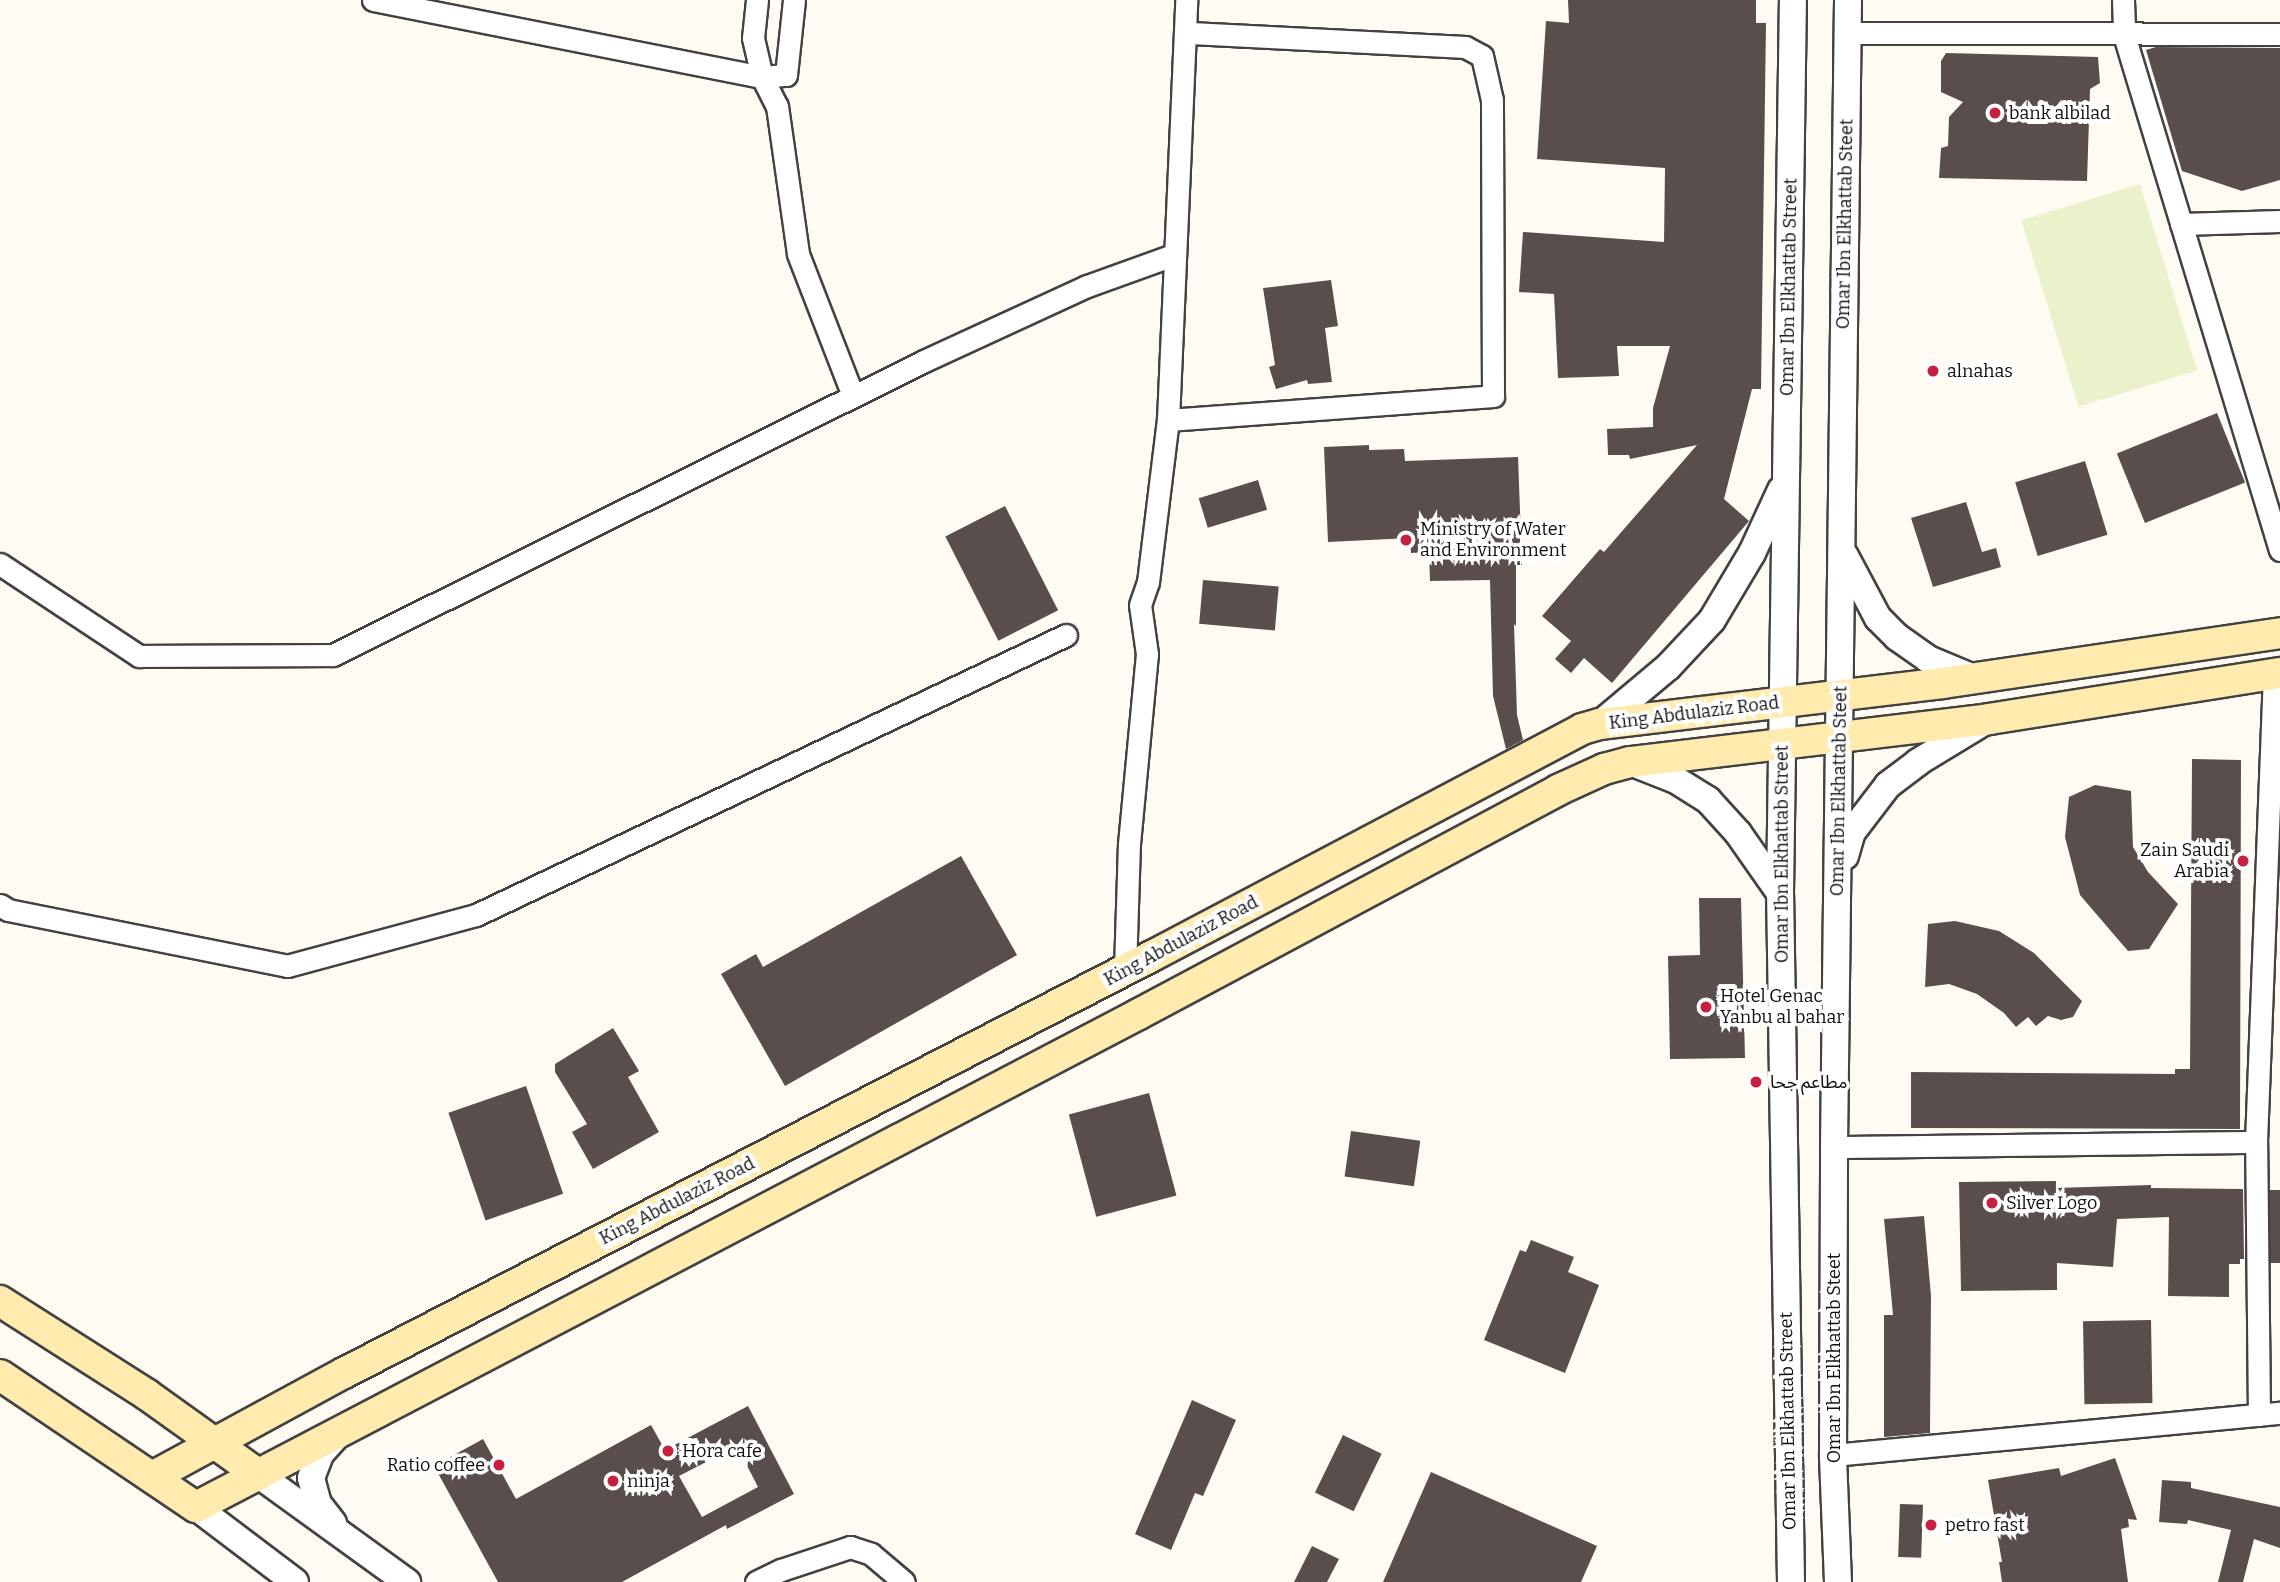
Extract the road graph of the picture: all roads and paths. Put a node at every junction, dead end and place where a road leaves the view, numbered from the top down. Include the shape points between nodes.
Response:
1 (373, 0) edge
2 (757, 0) edge
3 (794, 0) edge
4 (1186, 0) edge
5 (1793, 0) edge
6 (1848, 0) edge
7 (2123, 0) edge
8 (1186, 33) junction
9 (1847, 33) junction
10 (2280, 34) edge
11 (2124, 35) junction
12 (762, 77) junction
13 (2280, 222) edge
14 (2181, 224) junction
15 (1173, 255) junction
16 (853, 396) junction
17 (1168, 420) junction
18 (1786, 478) junction
19 (1841, 547) junction
20 (2280, 550) edge
21 (0, 564) edge
22 (2280, 633) edge
23 (1066, 635) dead end
24 (2277, 673) edge
25 (1976, 679) junction
26 (1840, 696) junction
27 (1783, 703) junction
28 (1989, 719) junction
29 (1600, 724) junction
30 (1839, 737) junction
31 (1783, 744) junction
32 (1630, 762) junction
33 (1838, 881) junction
34 (1780, 893) junction
35 (0, 905) edge
36 (1125, 970) junction
37 (2256, 1142) junction
38 (1834, 1147) junction
39 (0, 1301) edge
40 (0, 1375) edge
41 (2269, 1414) edge
42 (340, 1432) junction
43 (214, 1443) junction
44 (1833, 1455) junction
45 (259, 1475) junction
46 (154, 1476) junction
47 (196, 1507) junction
48 (338, 1531) junction
49 (295, 1582) edge
50 (407, 1582) edge
51 (756, 1582) edge
52 (904, 1582) edge
53 (1791, 1582) edge
54 (1838, 1582) edge

1 - 12 street
2 - 12 street via 753,38
3 - 12 street via 786,75
4 - 8 street
5 - 18 street, Omar Ibn Elkhattab Street
6 - 9 street, Omar Ibn Elkhattab Steet
7 - 11 street
8 - 15 street
8 - 17 street via 1465,47 1482,56 1492,100 1493,397
9 - 11 street
9 - 19 street, Omar Ibn Elkhattab Steet
10 - 11 street
11 - 14 street
12 - 16 street via 777,106 798,254
13 - 14 street
14 - 20 street
15 - 16 street via 1087,286
15 - 17 street
16 - 21 street via 333,655 139,656
17 - 36 street via 1148,582 1140,605 1147,654 1129,844
18 - 27 street, Omar Ibn Elkhattab Street
18 - 29 street via 1752,553 1712,620 1668,667
19 - 25 street via 1862,593 1897,637 1928,659
19 - 26 street, Omar Ibn Elkhattab Steet
22 - 25 main road, King Abdulaziz Road
23 - 35 street via 476,915 287,966
24 - 28 main road
24 - 37 street
25 - 26 main road, King Abdulaziz Road
26 - 27 main road, King Abdulaziz Road
26 - 30 street, Omar Ibn Elkhattab Steet
27 - 29 main road, King Abdulaziz Road
27 - 31 street, Omar Ibn Elkhattab Street
28 - 30 main road
28 - 33 street via 1888,785 1852,832
29 - 36 main road, King Abdulaziz Road via 1559,739
30 - 31 main road
30 - 33 street, Omar Ibn Elkhattab Steet
31 - 32 main road
31 - 34 street, Omar Ibn Elkhattab Street
32 - 34 street via 1676,780 1708,800 1738,833
32 - 42 main road via 1558,790
33 - 38 street, Omar Ibn Elkhattab Steet
34 - 53 street, Omar Ibn Elkhattab Street
36 - 43 main road, King Abdulaziz Road
37 - 38 street
37 - 41 street
38 - 44 street, Omar Ibn Elkhattab Steet
39 - 43 main road
40 - 46 main road
41 - 44 street
42 - 45 main road
42 - 48 street via 320,1454 311,1478 318,1504
43 - 45 main road
43 - 46 main road, King Abdulaziz Road
44 - 54 street, Omar Ibn Elkhattab Steet
45 - 47 main road
45 - 48 street
46 - 47 main road
47 - 49 street
48 - 50 street
51 - 52 street via 850,1547 871,1554

